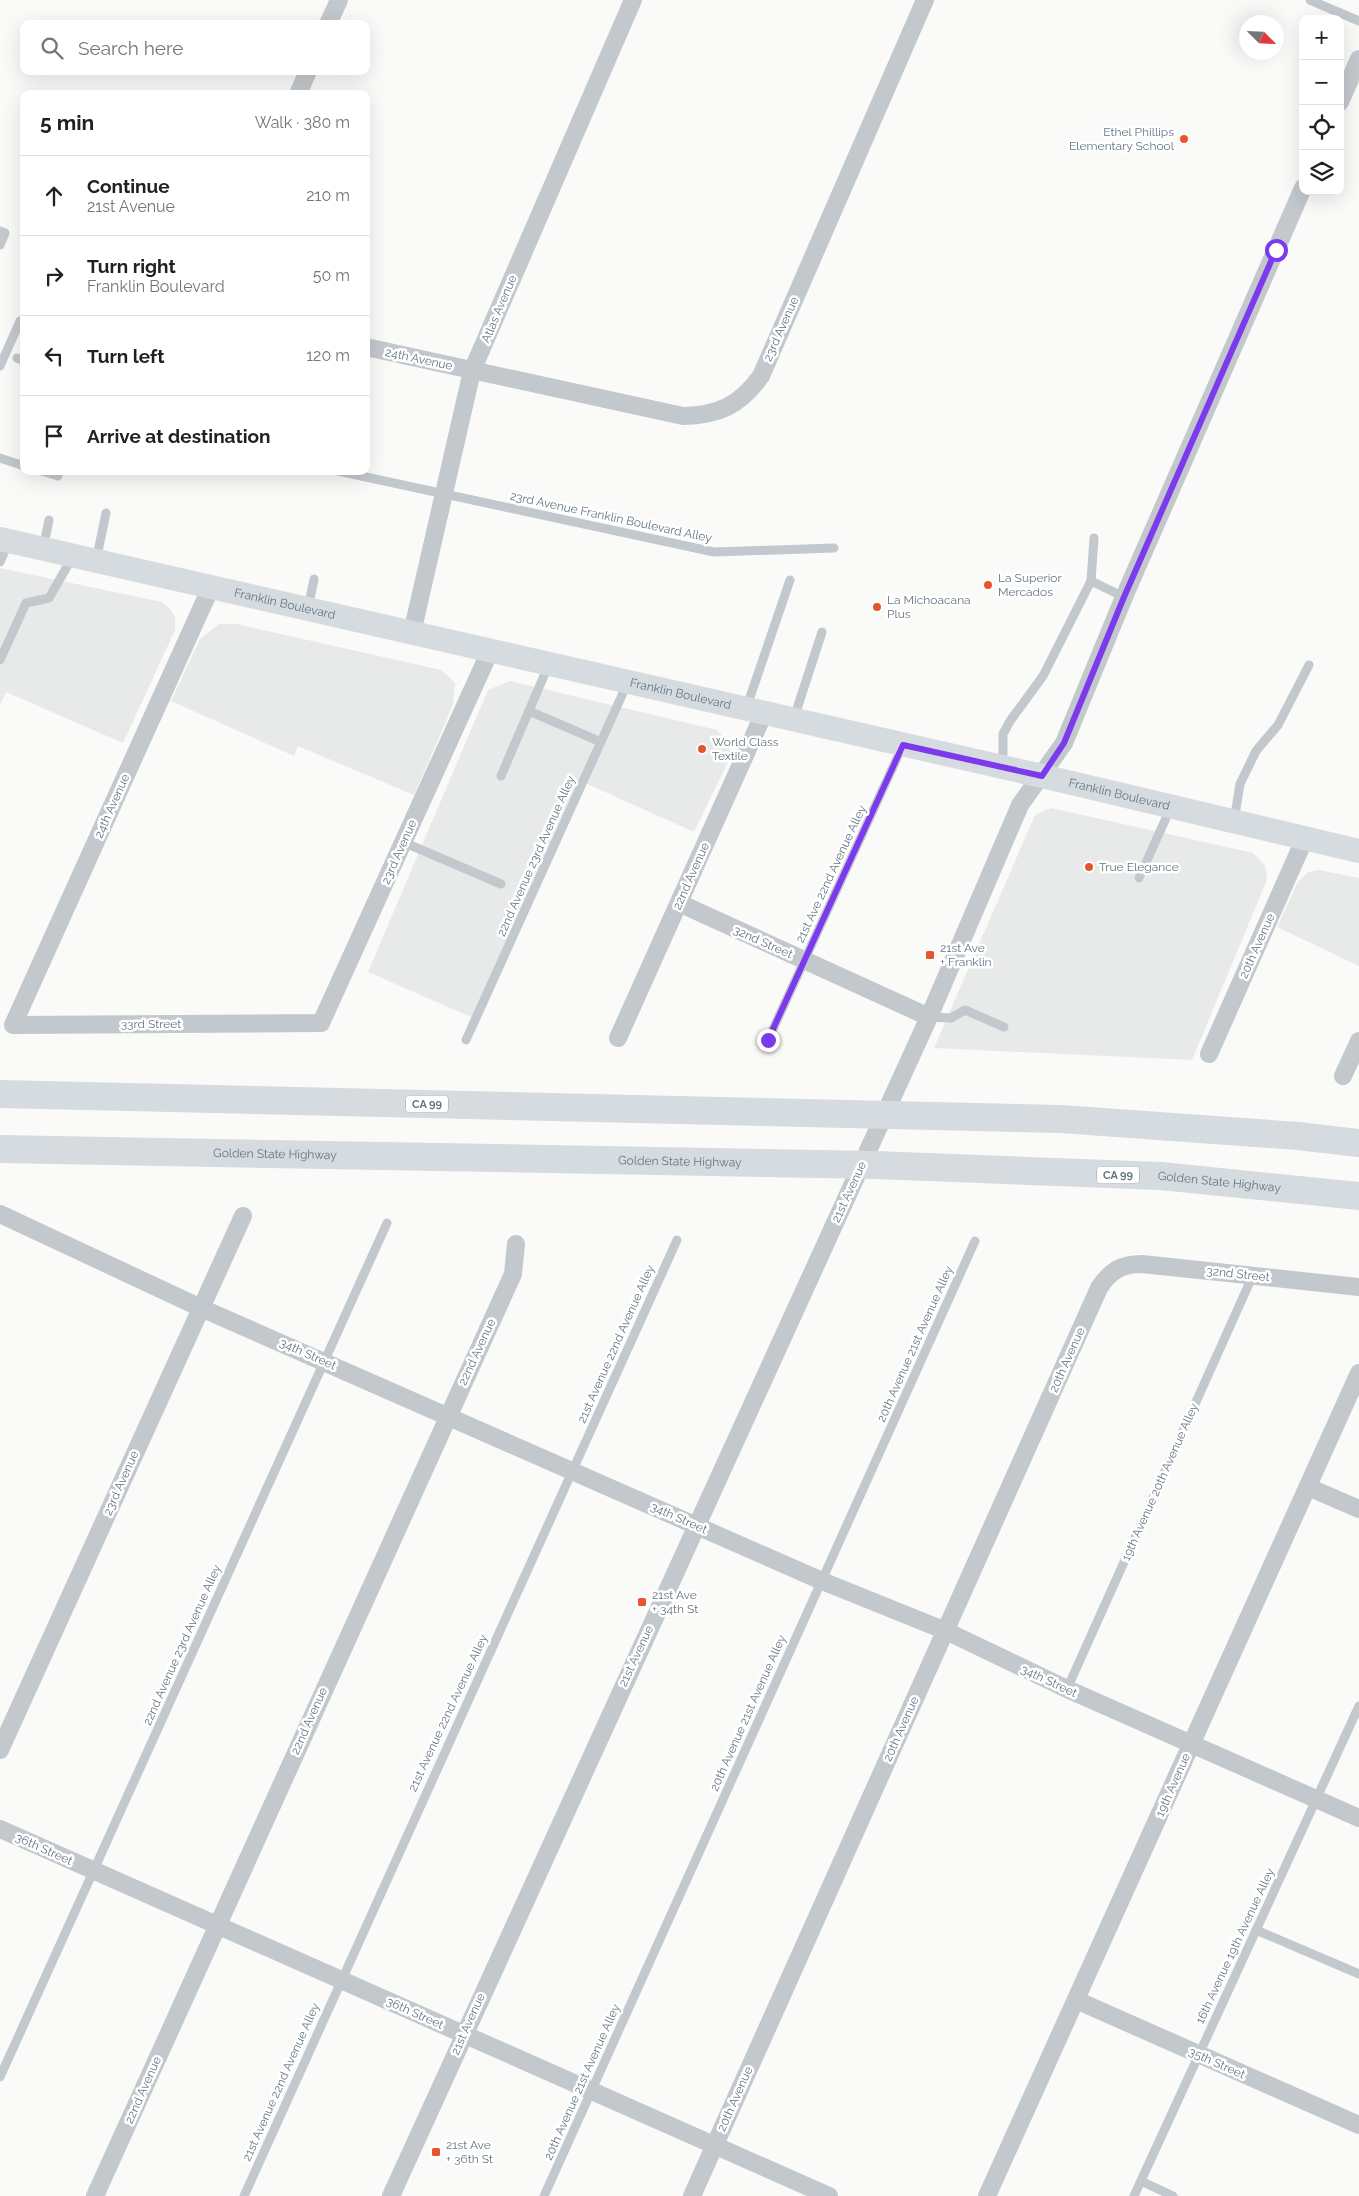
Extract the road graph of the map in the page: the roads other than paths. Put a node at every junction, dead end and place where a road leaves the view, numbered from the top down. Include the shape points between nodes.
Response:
1 (339, 0) edge
2 (633, 0) edge
3 (925, 0) edge
4 (1310, 0) edge
5 (330, 20) edge
6 (1359, 21) edge
7 (1359, 59) edge
8 (306, 75) edge
9 (300, 90) edge
10 (1344, 93) edge
11 (1300, 195) edge
12 (0, 231) edge
13 (0, 245) edge
14 (20, 321) dead end
15 (370, 348) edge
16 (0, 366) edge
17 (472, 371) junction
18 (0, 458) edge
19 (20, 465) edge
20 (55, 475) edge
21 (356, 475) edge
22 (58, 476) dead end
23 (444, 494) junction
24 (106, 513) dead end
25 (49, 520) dead end
26 (1094, 538) dead end
27 (3, 547) edge
28 (834, 548) dead end
29 (43, 549) junction
30 (73, 556) junction
31 (96, 561) junction
32 (314, 579) dead end
33 (790, 580) dead end
34 (1090, 581) junction
35 (211, 587) junction
36 (1124, 597) junction
37 (308, 610) junction
38 (822, 632) dead end
39 (412, 633) junction
40 (490, 651) junction
41 (0, 660) edge
42 (549, 664) junction
43 (1309, 665) dead end
44 (628, 682) junction
45 (529, 710) junction
46 (755, 711) junction
47 (794, 720) junction
48 (601, 742) junction
49 (903, 745) junction
50 (1003, 767) junction
51 (501, 776) dead end
52 (1042, 776) junction
53 (1171, 807) junction
54 (1234, 822) junction
55 (1304, 838) junction
56 (403, 842) junction
57 (1359, 852) edge
58 (1139, 878) dead end
59 (502, 884) dead end
60 (679, 904) junction
61 (805, 961) junction
62 (929, 1017) junction
63 (288, 1023) joint
64 (13, 1025) joint
65 (1004, 1027) dead end
66 (618, 1038) dead end
67 (466, 1040) dead end
68 (768, 1040) dead end
69 (1359, 1040) edge
70 (1209, 1054) dead end
71 (1343, 1076) dead end
72 (0, 1094) edge
73 (1359, 1144) edge
74 (0, 1149) edge
75 (1359, 1196) edge
76 (0, 1214) edge
77 (243, 1216) dead end
78 (387, 1223) dead end
79 (677, 1240) dead end
80 (975, 1241) dead end
81 (516, 1244) dead end
82 (1118, 1268) joint
83 (1253, 1275) junction
84 (1359, 1287) edge
85 (201, 1308) junction
86 (324, 1362) junction
87 (1359, 1373) edge
88 (447, 1416) junction
89 (572, 1471) junction
90 (1308, 1486) junction
91 (1359, 1509) edge
92 (696, 1525) junction
93 (822, 1581) junction
94 (946, 1631) junction
95 (1067, 1689) junction
96 (1359, 1706) edge
97 (1192, 1744) junction
98 (0, 1750) edge
99 (1317, 1799) junction
100 (1359, 1818) edge
101 (0, 1830) edge
102 (94, 1871) junction
103 (217, 1926) junction
104 (1256, 1930) junction
105 (1359, 1974) edge
106 (340, 1980) junction
107 (1076, 2000) junction
108 (463, 2034) junction
109 (1199, 2055) junction
110 (0, 2077) edge
111 (592, 2091) junction
112 (1359, 2125) edge
113 (714, 2146) junction
114 (1141, 2182) junction
115 (95, 2196) edge
116 (244, 2196) edge
117 (391, 2196) edge
118 (544, 2196) edge
119 (692, 2196) edge
120 (829, 2196) edge
121 (987, 2196) edge
122 (1134, 2196) edge
123 (1173, 2196) edge

1 - 5 street
2 - 17 street, Atlas Avenue
3 - 17 street, 23rd Avenue via 761,376 739,401 703,416 682,416
4 - 6 lane
7 - 10 street
8 - 9 street
11 - 36 street, 21st Avenue
12 - 13 lane via 5,233
14 - 16 lane
15 - 17 street, 24th Avenue
17 - 23 street, Atlas Avenue
18 - 19 lane
20 - 22 lane
21 - 23 lane, 23rd Avenue Franklin Boulevard Alley
23 - 28 lane, 23rd Avenue Franklin Boulevard Alley via 714,552
23 - 39 street, Atlas Avenue
24 - 31 lane
25 - 29 lane
26 - 34 lane
27 - 29 main road, Franklin Boulevard
29 - 30 main road, Franklin Boulevard
30 - 31 main road, Franklin Boulevard
30 - 41 lane via 49,598 26,603
31 - 35 main road, Franklin Boulevard
32 - 37 lane
33 - 46 lane
34 - 36 lane
34 - 50 lane via 1043,676 1003,734
35 - 37 main road, Franklin Boulevard
35 - 64 street, 24th Avenue
36 - 52 street, 21st Avenue via 1064,743
37 - 39 main road, Franklin Boulevard
38 - 47 lane
39 - 40 main road, Franklin Boulevard
40 - 42 main road, Franklin Boulevard
40 - 56 street, 23rd Avenue
42 - 44 main road, Franklin Boulevard
42 - 45 lane
43 - 54 lane via 1278,725 1256,751 1240,784
44 - 46 main road, Franklin Boulevard
44 - 48 lane, 22nd Avenue 23rd Avenue Alley
45 - 48 lane
45 - 51 lane
46 - 47 main road, Franklin Boulevard
46 - 60 street, 22nd Avenue
47 - 49 main road, Franklin Boulevard
48 - 67 lane, 22nd Avenue 23rd Avenue Alley
49 - 50 main road, Franklin Boulevard
49 - 61 lane, 21st Ave 22nd Avenue Alley
50 - 52 main road, Franklin Boulevard
52 - 53 main road, Franklin Boulevard
52 - 62 street, 21st Avenue via 1020,805
53 - 54 main road, Franklin Boulevard
53 - 58 lane
54 - 55 main road, Franklin Boulevard
55 - 57 main road, Franklin Boulevard
55 - 70 street, 20th Avenue
56 - 59 lane
56 - 63 street, 23rd Avenue via 321,1023
60 - 61 street, 32nd Street
60 - 66 street, 22nd Avenue
61 - 62 street, 32nd Street
61 - 68 lane, 21st Ave 22nd Avenue Alley
62 - 65 lane via 951,1018 965,1010
62 - 92 street, 21st Avenue
63 - 64 street, 33rd Street
69 - 71 street
72 - 73 highway, CA 99 via 1061,1119 1298,1136
74 - 75 highway, Golden State Highway / CA 99 via 876,1164 1161,1176
76 - 85 street, 34th Street
77 - 85 street, 23rd Avenue
78 - 86 lane, 22nd Avenue 23rd Avenue Alley
79 - 89 lane, 21st Avenue 22nd Avenue Alley
80 - 93 lane, 20th Avenue 21st Avenue Alley
81 - 88 street, 22nd Avenue via 512,1274
82 - 83 street, 32nd Street via 1142,1264
82 - 94 street, 20th Avenue via 1107,1276 1100,1288
83 - 84 street, 32nd Street
83 - 95 lane, 19th Avenue 20th Avenue Alley
85 - 86 street, 34th Street
85 - 98 street, 23rd Avenue
86 - 88 street, 34th Street
86 - 102 lane, 22nd Avenue 23rd Avenue Alley
87 - 90 street, 19th Avenue
88 - 89 street, 34th Street
88 - 103 street, 22nd Avenue
89 - 92 street, 34th Street
89 - 106 lane, 21st Avenue 22nd Avenue Alley
90 - 91 street
90 - 97 street, 19th Avenue
92 - 93 street, 34th Street
92 - 108 street, 21st Avenue
93 - 94 street, 34th Street
93 - 111 lane, 20th Avenue 21st Avenue Alley
94 - 95 street, 34th Street
94 - 113 street, 20th Avenue
95 - 97 street, 34th Street
96 - 99 lane, 16th Avenue 19th Avenue Alley
97 - 99 street, 34th Street
97 - 107 street, 19th Avenue
99 - 100 street, 34th Street
99 - 104 lane, 16th Avenue 19th Avenue Alley
101 - 102 street, 36th Street
102 - 103 street, 36th Street
102 - 110 lane, 22nd Avenue 23rd Avenue Alley
103 - 106 street, 36th Street
103 - 115 street, 22nd Avenue
104 - 105 lane
104 - 109 lane, 16th Avenue 19th Avenue Alley
106 - 108 street, 36th Street
106 - 116 lane, 21st Avenue 22nd Avenue Alley
107 - 109 street, 35th Street
107 - 121 street, 19th Avenue
108 - 111 street, 36th Street
108 - 117 street, 21st Avenue
109 - 112 street, 35th Street
109 - 114 lane, 16th Avenue 19th Avenue Alley
111 - 113 street, 36th Street
111 - 118 lane, 20th Avenue 21st Avenue Alley
113 - 119 street, 20th Avenue
113 - 120 street, 36th Street
114 - 122 lane, 16th Avenue 19th Avenue Alley
114 - 123 lane

